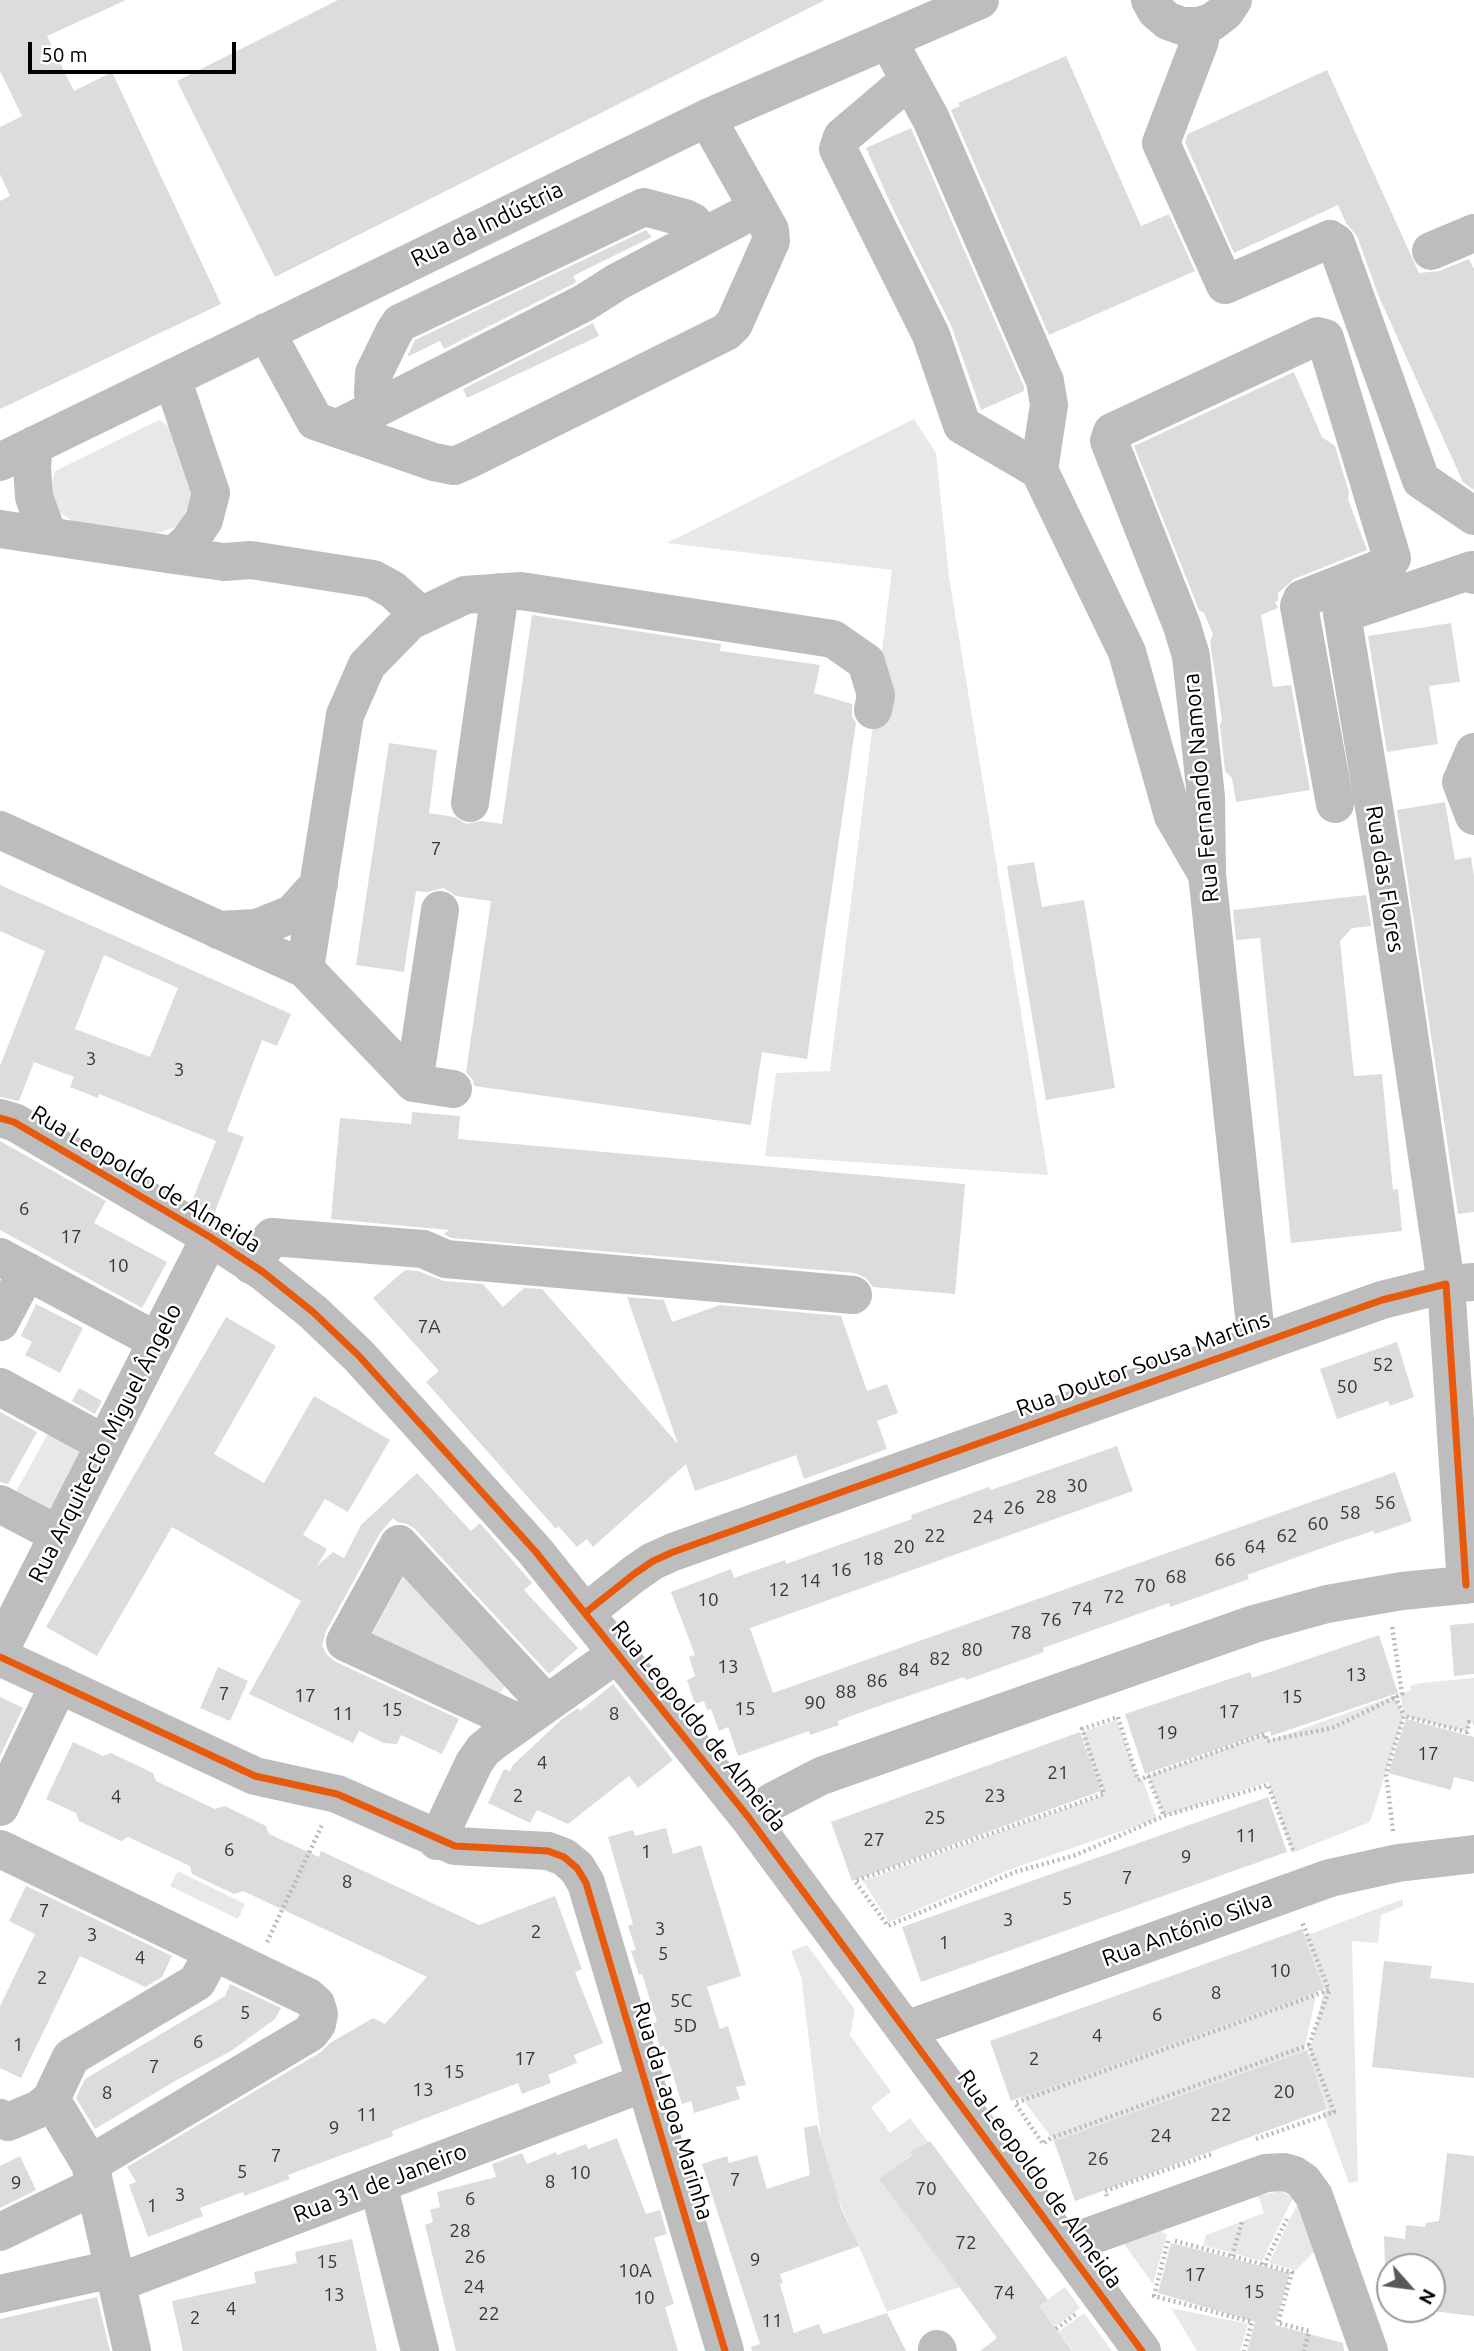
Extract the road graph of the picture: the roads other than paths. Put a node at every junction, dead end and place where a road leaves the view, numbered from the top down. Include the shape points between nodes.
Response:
1 (980, 0) edge
2 (1150, 0) edge
3 (1233, 0) edge
4 (1198, 26) junction
5 (887, 40) junction
6 (909, 80) junction
7 (707, 118) junction
8 (756, 209) junction
9 (1474, 233) edge
10 (690, 243) junction
11 (1431, 251) dead end
12 (266, 332) junction
13 (172, 378) junction
14 (385, 404) junction
15 (338, 428) junction
16 (34, 445) junction
17 (0, 462) edge
18 (1039, 470) junction
19 (211, 493) junction
20 (1474, 516) edge
21 (0, 529) edge
22 (48, 535) junction
23 (174, 555) junction
24 (251, 560) junction
25 (1474, 575) edge
26 (500, 592) junction
27 (421, 616) junction
28 (873, 710) dead end
29 (1474, 752) edge
30 (470, 803) dead end
31 (1335, 804) dead end
32 (1474, 816) edge
33 (0, 830) edge
34 (1207, 874) junction
35 (319, 884) junction
36 (440, 910) dead end
37 (216, 930) junction
38 (305, 969) junction
39 (414, 1083) junction
40 (453, 1089) dead end
41 (0, 1118) edge
42 (210, 1237) junction
43 (13, 1264) edge
44 (251, 1265) junction
45 (1460, 1283) edge
46 (853, 1295) dead end
47 (0, 1322) edge
48 (157, 1341) junction
49 (1257, 1344) junction
50 (0, 1387) edge
51 (105, 1444) junction
52 (0, 1504) edge
53 (58, 1535) junction
54 (1470, 1585) edge
55 (585, 1614) junction
56 (0, 1650) edge
57 (617, 1654) junction
58 (0, 1657) edge
59 (59, 1684) junction
60 (532, 1713) junction
61 (0, 1807) edge
62 (749, 1818) junction
63 (437, 1840) junction
64 (0, 1849) edge
65 (1474, 1854) edge
66 (206, 1965) dead end
67 (906, 2030) junction
68 (644, 2083) junction
69 (51, 2099) junction
70 (0, 2118) edge
71 (92, 2175) junction
72 (378, 2184) junction
73 (0, 2232) edge
74 (1065, 2245) junction
75 (115, 2276) junction
76 (0, 2294) edge
77 (132, 2351) edge
78 (420, 2351) edge
79 (725, 2351) edge
80 (1142, 2351) edge
81 (1369, 2351) edge

1 - 5 street, Rua da Indústria
2 - 4 street via 1168,21
3 - 4 street via 1212,22
4 - 20 street via 1200,41 1161,143 1225,285 1331,239 1336,243 1420,480
5 - 6 street
5 - 7 street, Rua da Indústria
6 - 18 street via 931,119 1045,382 1049,405
6 - 18 street via 842,137 838,149 931,335 962,425
7 - 8 street
7 - 12 street, Rua da Indústria
8 - 10 street
8 - 15 street via 770,230 771,241 734,324 726,332 454,466
9 - 11 street
10 - 14 street via 584,303
10 - 14 street via 694,222 644,207 400,323 374,373 373,393
12 - 13 street, Rua da Indústria
12 - 15 street via 315,421
13 - 16 street, Rua da Indústria
13 - 19 street
14 - 15 street
16 - 17 street, Rua da Indústria
16 - 22 street via 34,497
18 - 34 street via 1127,652 1173,816
19 - 23 street via 204,520
19 - 24 street via 232,542
21 - 22 street
22 - 23 street
23 - 24 street via 225,562
24 - 27 street via 373,579
25 - 45 street, Rua das Flores via 1472,570 1342,614
26 - 27 street via 465,595
26 - 28 street via 521,591 833,639 866,662 876,695
26 - 30 street
27 - 35 street via 410,621 367,665 345,716
29 - 32 street via 1461,782
31 - 34 street, Rua Fernando Namora via 1300,606 1302,599 1386,566 1392,558 1325,338 1318,336 1112,432 1109,441 1191,656 1206,797
33 - 37 street
34 - 49 street, Rua Fernando Namora
35 - 37 street via 292,914 257,928
35 - 38 street
36 - 39 street
37 - 38 street
38 - 39 street
39 - 40 street
41 - 42 street, Rua Leopoldo de Almeida
42 - 44 street, Rua Leopoldo de Almeida
42 - 48 street, Rua Arquitecto Miguel Ângelo
43 - 47 street
43 - 48 street
44 - 46 street via 272,1237 423,1249 446,1259
44 - 55 street, Rua Leopoldo de Almeida via 313,1312 359,1356
45 - 49 street, Rua Doutor Sousa Martins via 1382,1300
45 - 54 street
48 - 51 street, Rua Arquitecto Miguel Ângelo
49 - 55 street, Rua Doutor Sousa Martins via 673,1552 634,1574
50 - 51 street
51 - 53 street, Rua Arquitecto Miguel Ângelo
52 - 53 street
53 - 56 street, Rua Arquitecto Miguel Ângelo
54 - 62 street via 1339,1602 1254,1624 821,1776
55 - 57 street, Rua Leopoldo de Almeida
57 - 60 street
57 - 62 street, Rua Leopoldo de Almeida
58 - 59 street
59 - 61 street
59 - 63 street via 256,1776 337,1794
60 - 60 street via 399,1544 345,1642
60 - 63 street via 494,1741 474,1763
62 - 67 street, Rua Leopoldo de Almeida
63 - 68 street, Rua da Lagoa Marinha via 472,1849 548,1851 577,1868 586,1883
64 - 71 street via 308,1997 319,2014 310,2033
65 - 67 street, Rua António Silva via 1398,1863 1330,1878
66 - 69 street via 197,1982 71,2057
67 - 74 street, Rua Leopoldo de Almeida
68 - 72 street, Rua 31 de Janeiro
68 - 79 street, Rua da Lagoa Marinha
69 - 70 street via 8,2122
69 - 71 street
71 - 73 street
71 - 75 street
72 - 75 street, Rua 31 de Janeiro
72 - 78 street
74 - 80 street, Rua Leopoldo de Almeida
74 - 81 street via 1265,2173 1294,2175 1314,2196
75 - 76 street, Rua 31 de Janeiro
75 - 77 street

